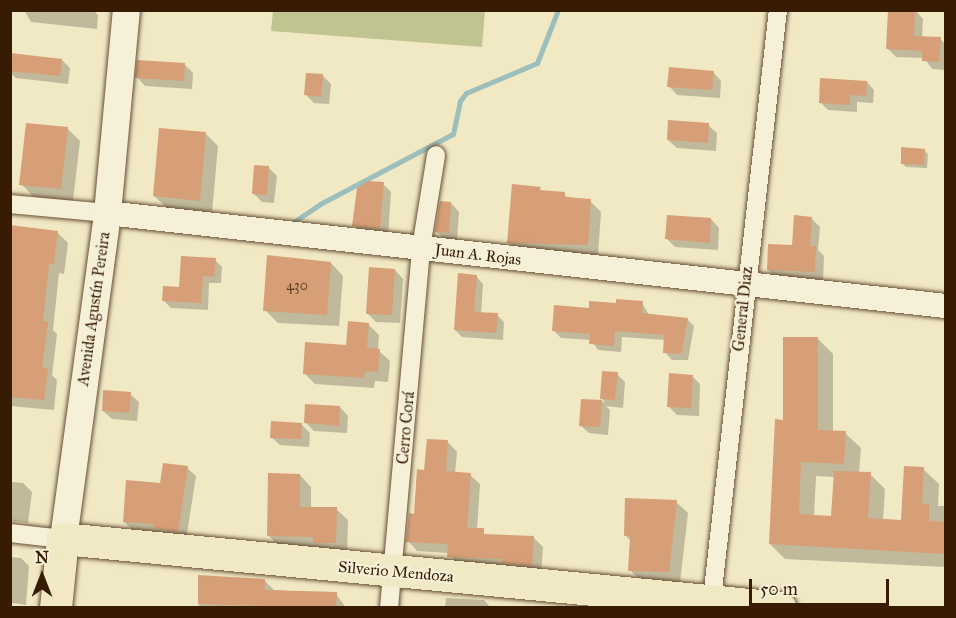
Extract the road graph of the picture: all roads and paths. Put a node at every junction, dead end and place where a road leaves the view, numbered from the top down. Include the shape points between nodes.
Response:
1 (126, 10) edge
2 (778, 10) edge
3 (436, 155) dead end
4 (10, 204) edge
5 (106, 213) junction
6 (421, 248) junction
7 (745, 286) junction
8 (945, 306) edge
9 (10, 533) edge
10 (63, 540) junction
11 (393, 572) junction
12 (712, 604) edge
13 (56, 608) edge
14 (389, 608) edge
15 (781, 608) edge

1 - 5 main road, Avenida Agustín Pereira
2 - 7 street, General Diaz
3 - 6 street, Cerro Corá
4 - 5 street, Juan A. Rojas
5 - 6 street, Juan A. Rojas
5 - 10 main road, Avenida Agustín Pereira
6 - 7 street, Juan A. Rojas
6 - 11 street, Cerro Corá
7 - 8 street, Juan A. Rojas
7 - 12 street, General Diaz
9 - 10 street, Silverio Mendoza
10 - 11 highway, Silverio Mendoza
10 - 13 highway, Avenida Agustín Pereira
11 - 12 highway, Silverio Mendoza
11 - 14 street, Cerro Corá
12 - 15 highway, Silverio Mendoza

